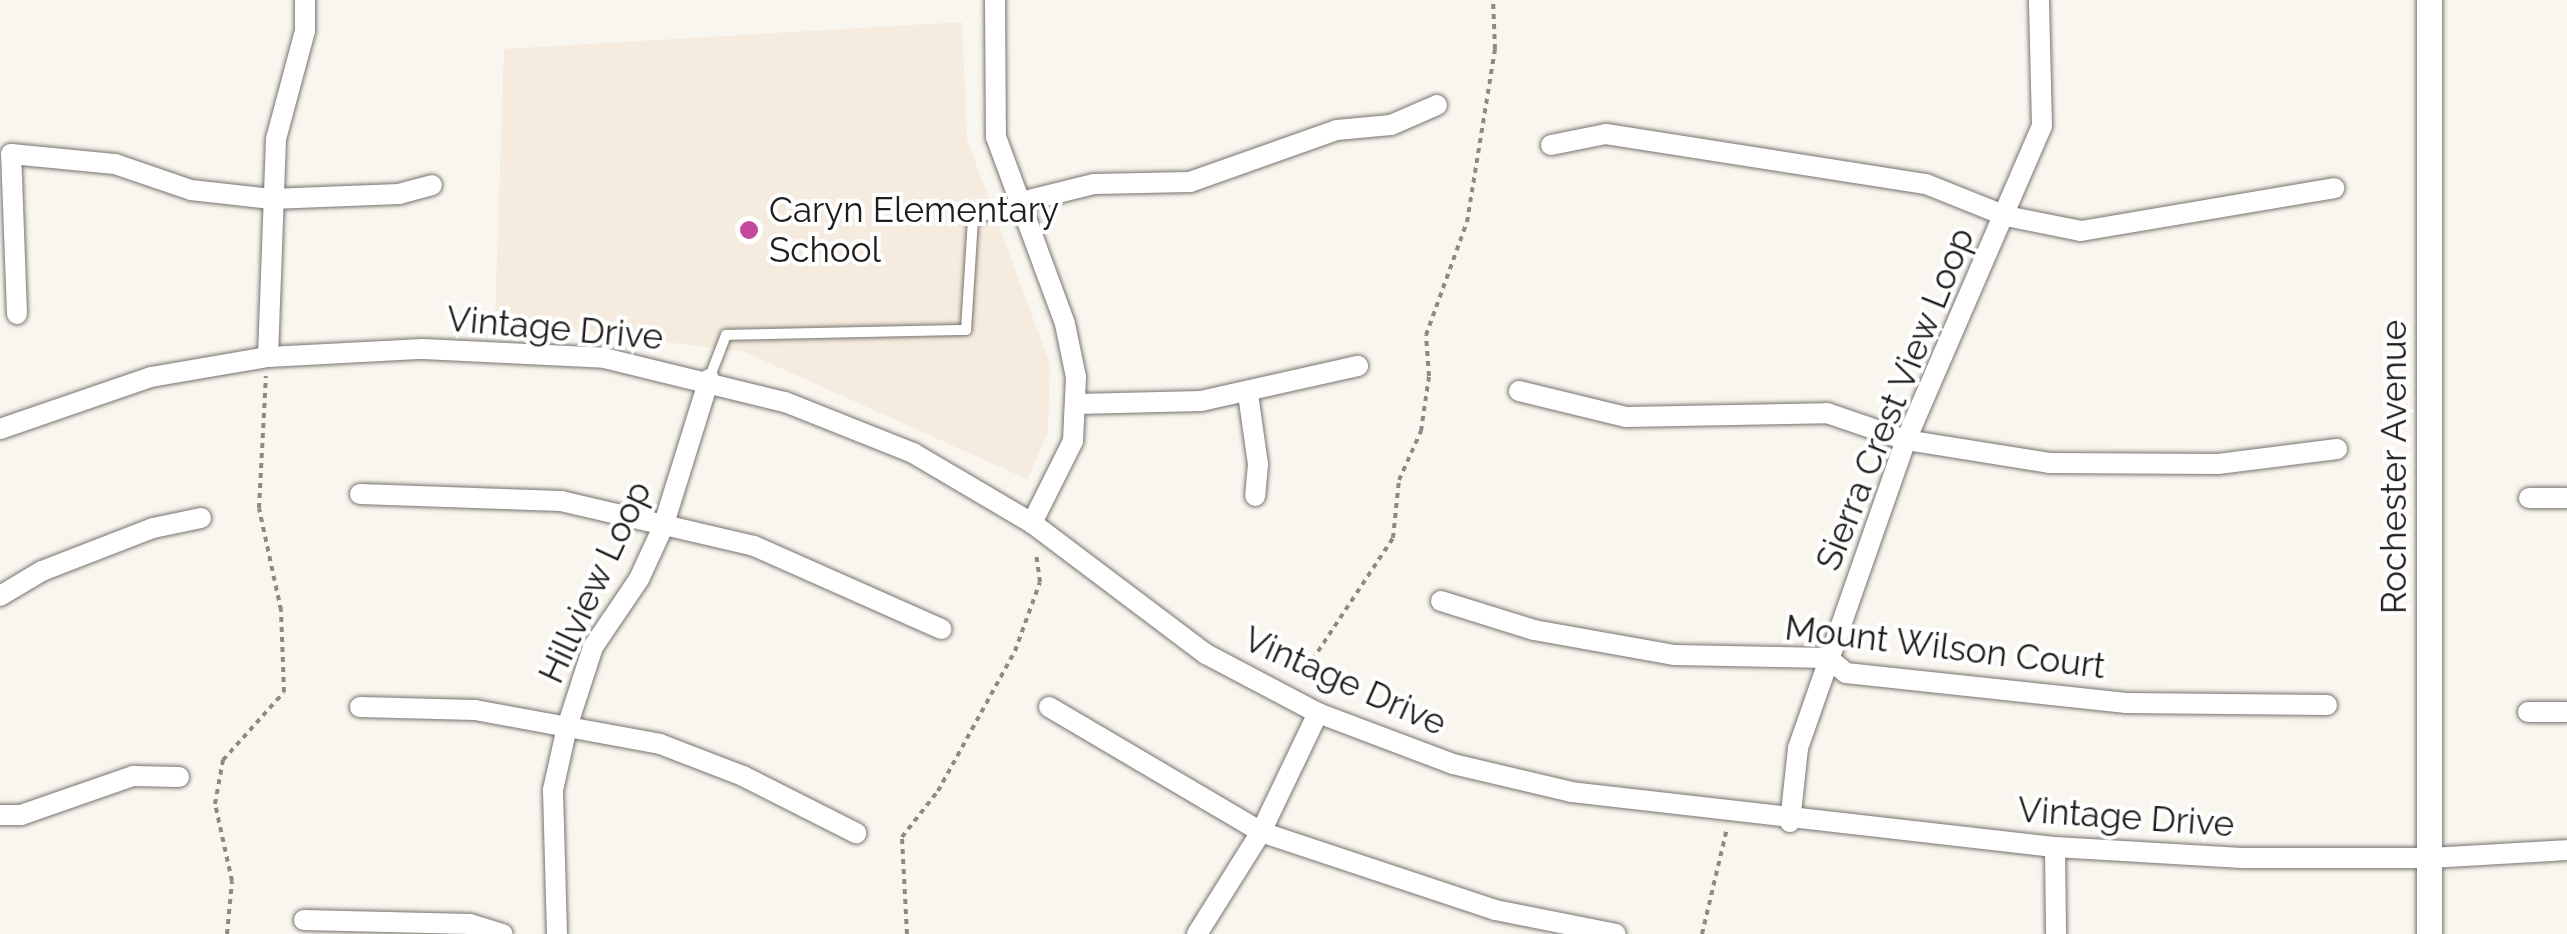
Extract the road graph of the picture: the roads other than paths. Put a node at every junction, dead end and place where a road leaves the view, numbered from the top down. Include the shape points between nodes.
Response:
1 (305, 0) edge
2 (995, 0) edge
3 (2040, 0) edge
4 (2429, 0) edge
5 (1436, 105) dead end
6 (1552, 145) dead end
7 (432, 185) dead end
8 (2334, 188) dead end
9 (271, 199) junction
10 (1021, 202) junction
11 (2006, 216) junction
12 (18, 314) dead end
13 (268, 357) junction
14 (1358, 366) dead end
15 (709, 379) junction
16 (1519, 391) dead end
17 (1248, 394) junction
18 (1078, 404) junction
19 (0, 428) edge
20 (1906, 440) junction
21 (2337, 449) dead end
22 (360, 494) dead end
23 (1255, 496) dead end
24 (2529, 498) dead end
25 (2567, 498) edge
26 (201, 518) dead end
27 (1032, 523) junction
28 (663, 527) junction
29 (0, 596) edge
30 (1441, 601) dead end
31 (941, 629) dead end
32 (1828, 658) junction
33 (2328, 706) dead end
34 (360, 707) dead end
35 (1050, 707) dead end
36 (1318, 712) junction
37 (2528, 712) dead end
38 (2567, 712) edge
39 (567, 728) junction
40 (179, 777) dead end
41 (0, 814) edge
42 (1790, 822) junction
43 (1261, 832) junction
44 (856, 833) dead end
45 (2056, 847) junction
46 (2567, 850) edge
47 (2430, 858) junction
48 (304, 920) dead end
49 (503, 934) edge
50 (558, 934) edge
51 (1197, 934) edge
52 (1616, 934) edge
53 (2056, 934) edge
54 (2429, 934) edge

1 - 9 street via 305,31 276,139
2 - 10 street via 996,136
3 - 11 street, Sierra Crest View Loop via 2042,126
4 - 47 street, Rochester Avenue
5 - 10 street via 1391,125 1337,130 1190,182 1094,184
6 - 11 street via 1606,134 1926,184
7 - 9 street via 399,194
8 - 11 street via 2081,231
9 - 12 street via 191,190 116,164 10,154
9 - 13 street
10 - 15 lane via 973,220 966,330 720,340
10 - 18 street via 1074,353
11 - 20 street, Sierra Crest View Loop
13 - 15 street, Vintage Drive via 514,349
13 - 19 street, Vintage Drive via 151,378
14 - 17 street
15 - 27 street, Vintage Drive via 913,453
15 - 28 street, Hillview Loop
16 - 20 street via 1626,417 1827,413
17 - 18 street via 1153,406
17 - 23 street via 1258,464
18 - 27 street via 1073,441
20 - 21 street via 2049,463 2218,464
20 - 32 street, Sierra Crest View Loop
22 - 28 street via 562,501
24 - 25 street
26 - 29 street via 116,542
27 - 36 street, Vintage Drive via 1206,654
28 - 31 street via 754,546
28 - 39 street, Hillview Loop via 639,579 593,647
30 - 32 street, Mount Wilson Court via 1534,630 1675,655
32 - 33 street, Mount Wilson Court via 1846,673 2126,703
32 - 42 street, Sierra Crest View Loop via 1798,748
34 - 39 street via 475,710
35 - 43 street
36 - 42 street, Vintage Drive via 1452,764 1571,792
36 - 43 street
37 - 38 street
39 - 44 street via 660,744 744,776
39 - 50 street, Hillview Loop via 553,790
40 - 41 street via 132,776 21,815
42 - 45 street, Vintage Drive
43 - 51 street
43 - 52 street via 1495,910
45 - 47 street, Vintage Drive via 2242,858
45 - 53 street
46 - 47 street, Vintage Drive
47 - 54 street, Rochester Avenue
48 - 49 street via 470,924

